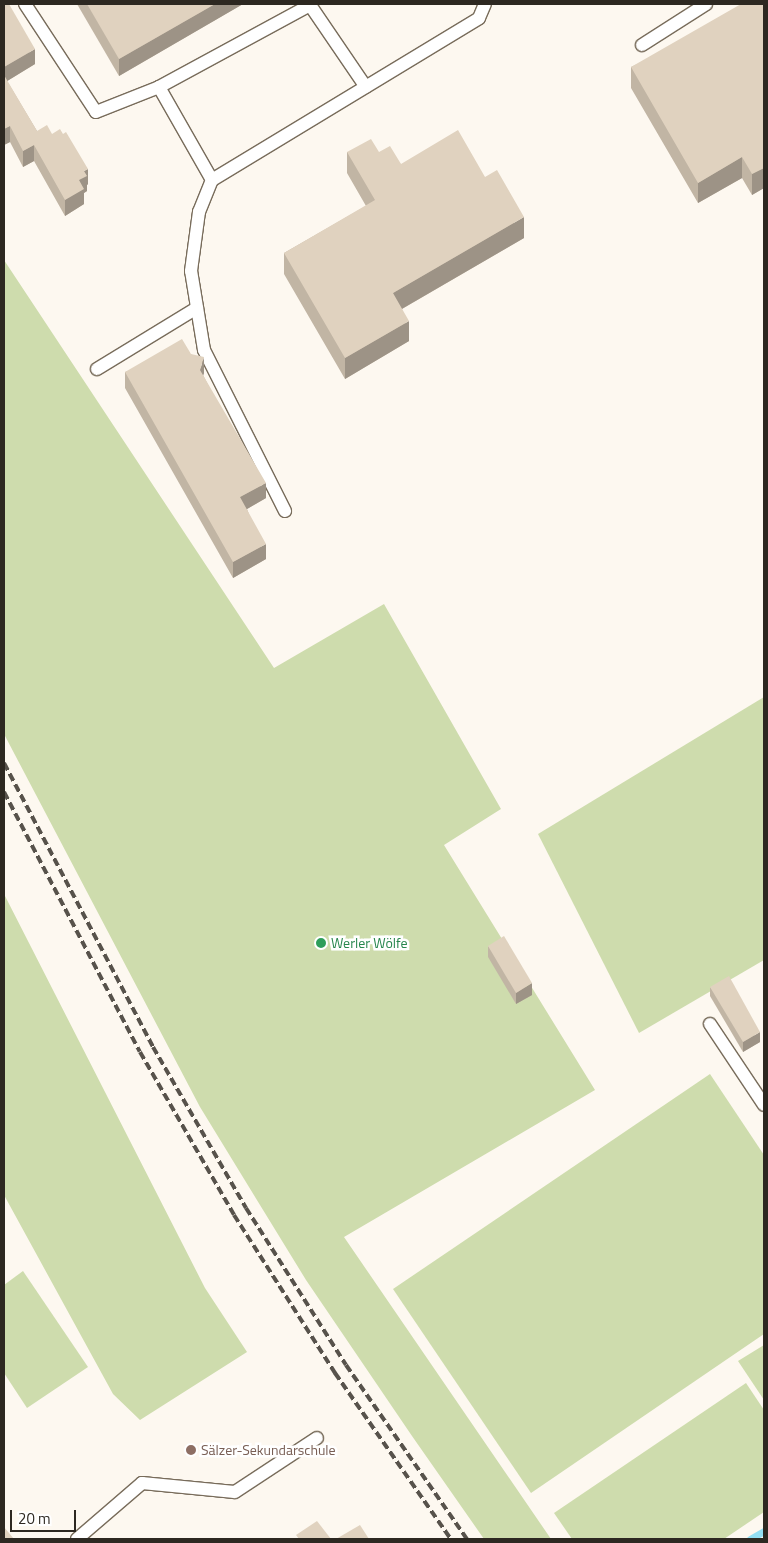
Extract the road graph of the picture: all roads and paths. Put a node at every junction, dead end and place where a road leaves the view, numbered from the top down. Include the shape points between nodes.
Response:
1 (26, 4) edge
2 (485, 4) edge
3 (706, 4) edge
4 (642, 44) dead end
5 (159, 87) junction
6 (366, 87) junction
7 (212, 180) junction
8 (197, 308) junction
9 (97, 369) dead end
10 (285, 511) dead end
11 (710, 1024) dead end
12 (764, 1106) edge
13 (317, 1438) dead end
14 (77, 1539) edge

1 - 5 lane via 96,112
2 - 6 lane via 479,18
3 - 4 lane
5 - 6 lane via 310,5
5 - 7 lane
6 - 7 lane
7 - 8 lane via 199,212 191,271
8 - 9 lane
8 - 10 lane via 204,350
11 - 12 lane
13 - 14 lane via 235,1492 142,1483

